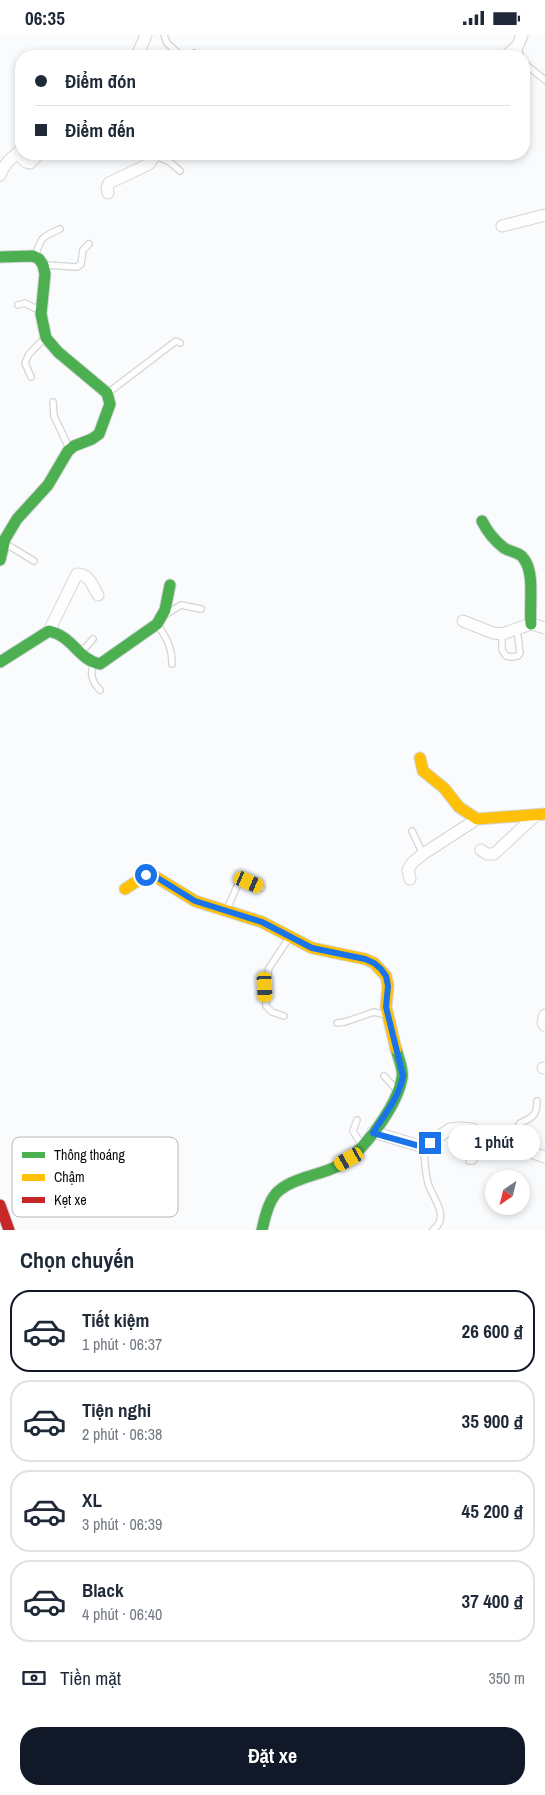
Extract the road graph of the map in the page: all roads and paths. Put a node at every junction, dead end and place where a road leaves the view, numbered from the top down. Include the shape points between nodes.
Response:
1 (146, 35) edge
2 (164, 35) edge
3 (140, 50) edge
4 (175, 50) edge
5 (530, 68) edge
6 (545, 80) edge
7 (15, 156) edge
8 (151, 160) edge
9 (166, 160) edge
10 (180, 171) dead end
11 (0, 175) edge
12 (108, 193) dead end
13 (545, 215) edge
14 (502, 226) dead end
15 (60, 229) dead end
16 (89, 244) dead end
17 (0, 257) edge
18 (39, 261) junction
19 (18, 305) dead end
20 (41, 307) junction
21 (46, 338) junction
22 (180, 343) dead end
23 (31, 377) dead end
24 (107, 393) junction
25 (53, 402) dead end
26 (70, 449) junction
27 (482, 521) dead end
28 (4, 543) junction
29 (0, 560) edge
30 (34, 561) dead end
31 (170, 585) dead end
32 (98, 595) dead end
33 (201, 609) dead end
34 (159, 620) junction
35 (463, 621) dead end
36 (531, 624) junction
37 (545, 628) edge
38 (517, 629) junction
39 (49, 631) junction
40 (502, 635) junction
41 (93, 639) dead end
42 (79, 651) junction
43 (0, 662) edge
44 (172, 663) dead end
45 (93, 664) junction
46 (100, 691) dead end
47 (420, 758) dead end
48 (540, 814) edge
49 (477, 819) junction
50 (412, 831) dead end
51 (481, 850) dead end
52 (422, 854) junction
53 (410, 879) dead end
54 (262, 888) dead end
55 (125, 889) dead end
56 (226, 911) junction
57 (291, 936) junction
58 (545, 1015) edge
59 (388, 1016) junction
60 (284, 1017) dead end
61 (337, 1023) dead end
62 (545, 1026) edge
63 (384, 1076) dead end
64 (399, 1091) junction
65 (537, 1101) dead end
66 (357, 1119) dead end
67 (373, 1133) junction
68 (490, 1137) junction
69 (362, 1146) junction
70 (423, 1147) junction
71 (516, 1147) junction
72 (545, 1157) edge
73 (469, 1161) dead end
74 (0, 1205) edge
75 (9, 1230) edge
76 (262, 1230) edge
77 (433, 1230) edge

1 - 3 street
2 - 4 lane
5 - 6 lane
7 - 11 street via 3,167
8 - 12 street via 149,164 109,183
9 - 10 lane
13 - 14 street
15 - 18 lane via 43,236 39,244
16 - 18 lane via 83,250 81,264 77,267
17 - 18 street
18 - 20 street via 45,274
19 - 20 lane via 25,303 34,308
20 - 21 street
21 - 23 lane via 29,354 26,363
21 - 24 street
22 - 24 lane via 176,341
24 - 26 street via 110,404 99,434
25 - 26 lane via 54,416
26 - 28 street via 48,485 17,519
27 - 36 street via 491,536 526,562 531,589
28 - 29 street
28 - 30 lane
31 - 34 street via 165,610
32 - 39 street via 90,579 77,573
33 - 34 lane via 181,605
34 - 44 lane via 172,652
34 - 45 street via 107,661
35 - 40 street
36 - 37 street
36 - 38 street
38 - 40 street
38 - 40 lane via 518,656 506,656 502,650
39 - 42 street via 65,635
39 - 43 street
41 - 42 lane
42 - 45 street
45 - 46 lane via 91,673
47 - 49 street via 423,771 444,788 459,807
48 - 49 street
48 - 51 street via 494,854
49 - 52 street
50 - 52 lane
52 - 53 street via 408,870
54 - 56 lane via 242,881
55 - 56 street via 146,875 156,877 195,901
56 - 57 street via 262,922
57 - 59 street via 321,951 374,963 386,976
57 - 60 lane via 269,967 265,987 266,1006
58 - 62 street
59 - 61 lane via 374,1012
59 - 64 street via 403,1076
63 - 64 lane
64 - 67 street
65 - 71 lane via 537,1110 532,1118 520,1123 512,1138
66 - 69 lane via 353,1131
67 - 69 street
67 - 70 street
68 - 70 street via 460,1127 450,1129
68 - 71 street
68 - 73 lane via 473,1161
69 - 76 street via 339,1165 280,1189 270,1204
70 - 77 lane via 428,1184 440,1208 441,1218
71 - 72 street
74 - 75 street

